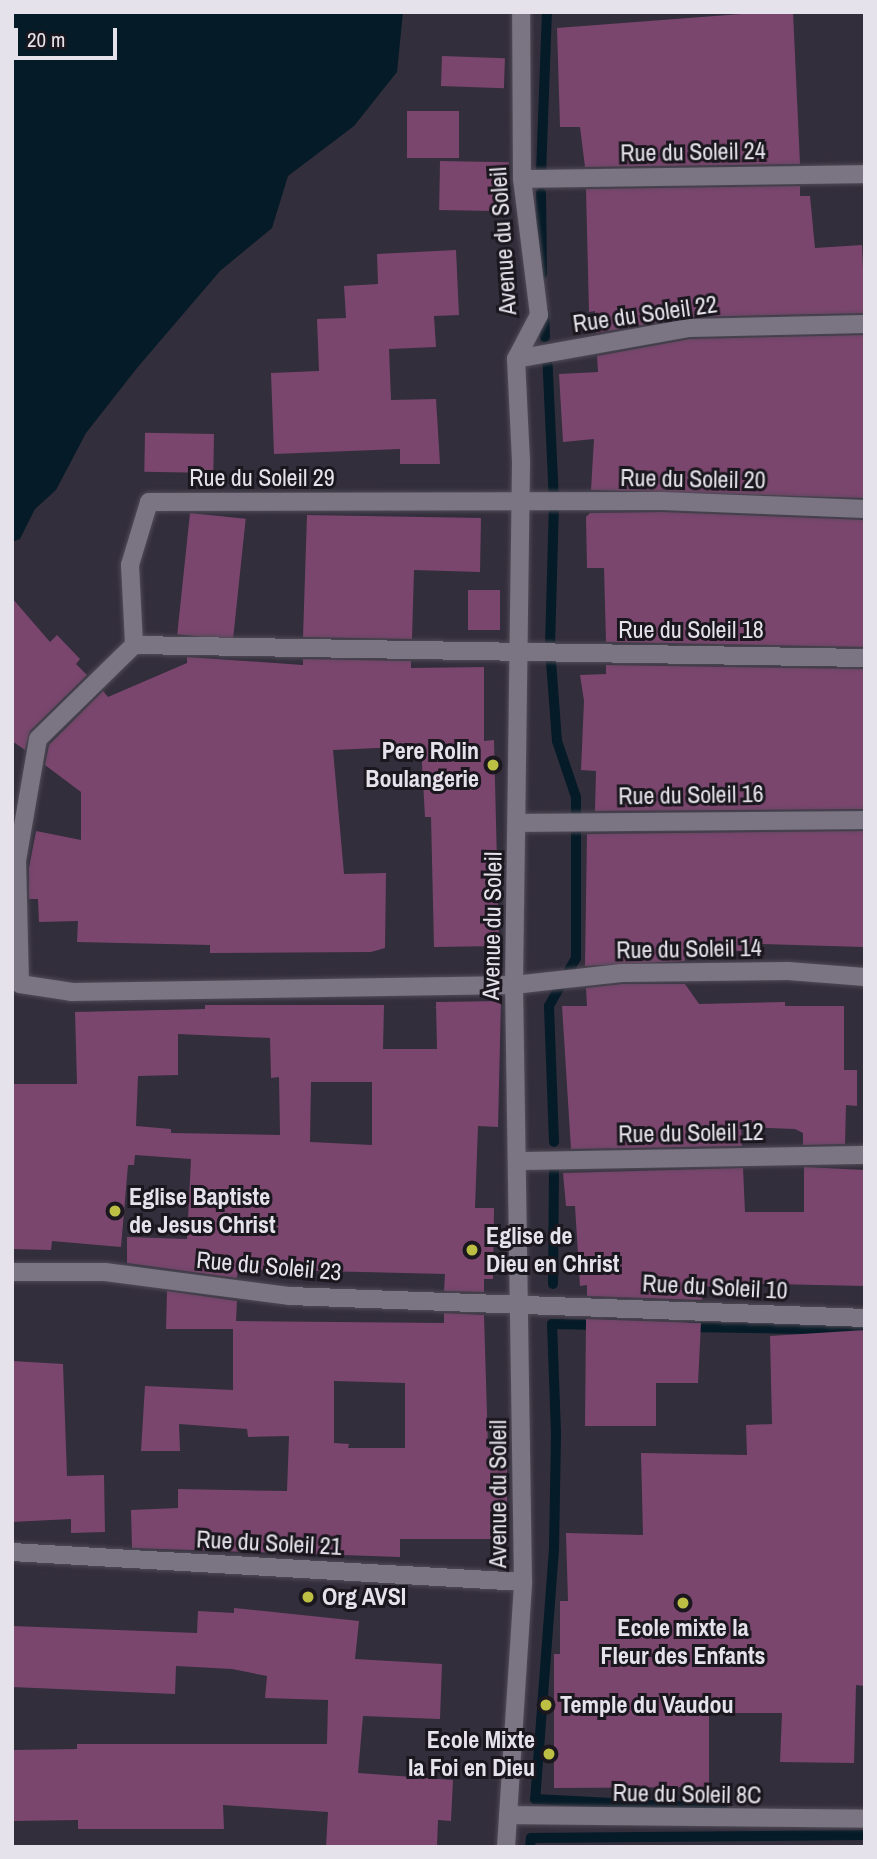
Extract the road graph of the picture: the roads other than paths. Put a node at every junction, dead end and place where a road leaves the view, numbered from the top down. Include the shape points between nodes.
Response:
1 (521, 12) edge
2 (865, 174) edge
3 (522, 179) junction
4 (865, 324) edge
5 (516, 359) junction
6 (520, 502) junction
7 (865, 509) edge
8 (134, 645) junction
9 (517, 654) junction
10 (865, 658) edge
11 (865, 820) edge
12 (519, 823) junction
13 (865, 977) edge
14 (514, 985) junction
15 (865, 1155) edge
16 (519, 1161) junction
17 (12, 1272) edge
18 (522, 1302) junction
19 (865, 1318) edge
20 (12, 1552) edge
21 (523, 1582) junction
22 (508, 1815) junction
23 (865, 1819) edge
24 (506, 1847) edge

1 - 3 street, Avenue du Soleil
2 - 3 street, Rue du Soleil 24
3 - 5 street, Avenue du Soleil via 538,315
4 - 5 street, Rue du Soleil 22 via 689,328
5 - 6 street, Avenue du Soleil
6 - 7 street, Rue du Soleil 20 via 663,501
6 - 8 street, Rue du Soleil 29 via 149,502 131,565
6 - 9 street, Avenue du Soleil
8 - 9 street
8 - 14 street, Rue du Soleil 14 via 38,739 17,860 20,984 72,992
9 - 10 street, Rue du Soleil 18
9 - 12 street, Avenue du Soleil
11 - 12 street, Rue du Soleil 16
12 - 14 street, Avenue du Soleil
13 - 14 street, Rue du Soleil 14 via 788,971 621,973
14 - 16 street, Avenue du Soleil
15 - 16 street, Rue du Soleil 12
16 - 18 street, Avenue du Soleil
17 - 18 street, Rue du Soleil 23 via 105,1272 290,1296
18 - 19 street, Rue du Soleil 10
18 - 21 street, Avenue du Soleil
20 - 21 street, Rue du Soleil 21
21 - 22 street, Avenue du Soleil
22 - 23 street, Rue du Soleil 8C
22 - 24 street, Avenue du Soleil

